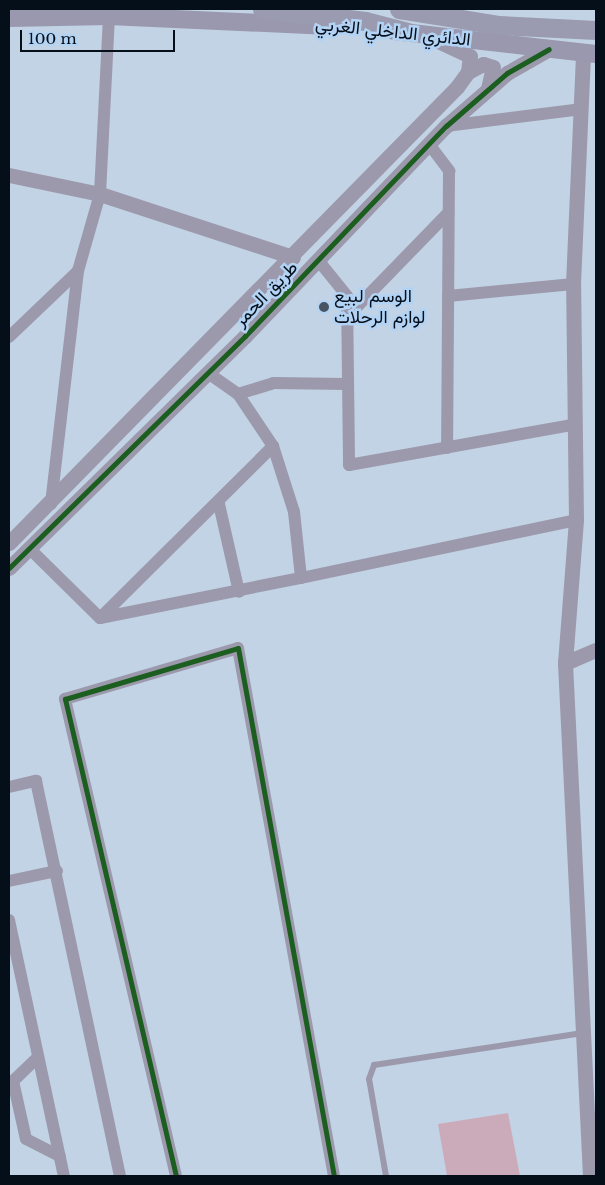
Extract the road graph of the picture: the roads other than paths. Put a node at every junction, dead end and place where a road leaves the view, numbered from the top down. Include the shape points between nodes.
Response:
1 (262, 9) edge
2 (399, 9) edge
3 (109, 16) junction
4 (9, 18) edge
5 (596, 30) edge
6 (408, 32) junction
7 (549, 50) junction
8 (593, 54) edge
9 (468, 72) junction
10 (487, 90) junction
11 (582, 108) junction
12 (446, 126) junction
13 (429, 144) junction
14 (9, 175) edge
15 (100, 194) junction
16 (446, 215) junction
17 (293, 257) junction
18 (318, 260) junction
19 (78, 271) junction
20 (573, 284) junction
21 (448, 296) junction
22 (346, 318) junction
23 (9, 337) edge
24 (208, 373) junction
25 (346, 384) junction
26 (238, 394) junction
27 (572, 425) junction
28 (273, 446) junction
29 (447, 448) junction
30 (219, 504) junction
31 (50, 505) junction
32 (576, 520) junction
33 (11, 536) edge
34 (31, 550) junction
35 (9, 568) edge
36 (300, 578) junction
37 (239, 592) junction
38 (100, 618) junction
39 (596, 650) edge
40 (565, 663) junction
41 (9, 787) edge
42 (57, 871) junction
43 (9, 881) edge
44 (9, 920) edge
45 (583, 1033) junction
46 (590, 1055) edge
47 (37, 1058) junction
48 (60, 1156) junction
49 (64, 1176) edge
50 (120, 1176) edge
51 (176, 1176) edge
52 (334, 1176) edge
53 (386, 1176) edge
54 (590, 1176) edge

1 - 6 main road via 365,21
2 - 5 main road via 498,25
3 - 4 main road, الدائري الداخلي الغربي
3 - 6 main road, الدائري الداخلي الغربي
3 - 15 street
6 - 7 main road, الدائري الداخلي الغربي
6 - 9 street via 457,46 470,56
7 - 8 main road, الدائري الداخلي الغربي
7 - 10 street, طريق الحمر via 507,73
8 - 11 street
9 - 10 street via 483,64 493,67
9 - 17 street, طريق الحمر
10 - 12 street, طريق الحمر
11 - 12 street
11 - 20 street
12 - 13 street, طريق الحمر
13 - 16 street via 449,171
13 - 18 street, طريق الحمر
14 - 15 street
15 - 17 street
15 - 19 street
16 - 21 street
16 - 22 street
17 - 31 street, طريق الحمر
18 - 22 street via 346,296
18 - 24 street, طريق الحمر
19 - 23 street
19 - 31 street
20 - 21 street
20 - 27 street
21 - 29 street
22 - 25 street
24 - 26 street
24 - 34 street, طريق الحمر
25 - 26 street via 272,383
25 - 29 street via 349,465
26 - 28 street
27 - 29 street
27 - 32 street
28 - 30 street
28 - 36 street via 294,512
30 - 37 street
30 - 38 street
31 - 33 street, طريق الحمر
32 - 36 street
32 - 40 street
34 - 35 street, طريق الحمر
34 - 38 street
36 - 37 street
37 - 38 street
39 - 40 street
40 - 45 street
41 - 42 street via 36,781
42 - 43 street
42 - 50 street
44 - 47 street
45 - 46 street
45 - 53 lane via 374,1064 369,1079
46 - 54 street
47 - 48 street
47 - 48 street via 13,1081 26,1139
48 - 49 street
51 - 52 street via 64,698 238,648

